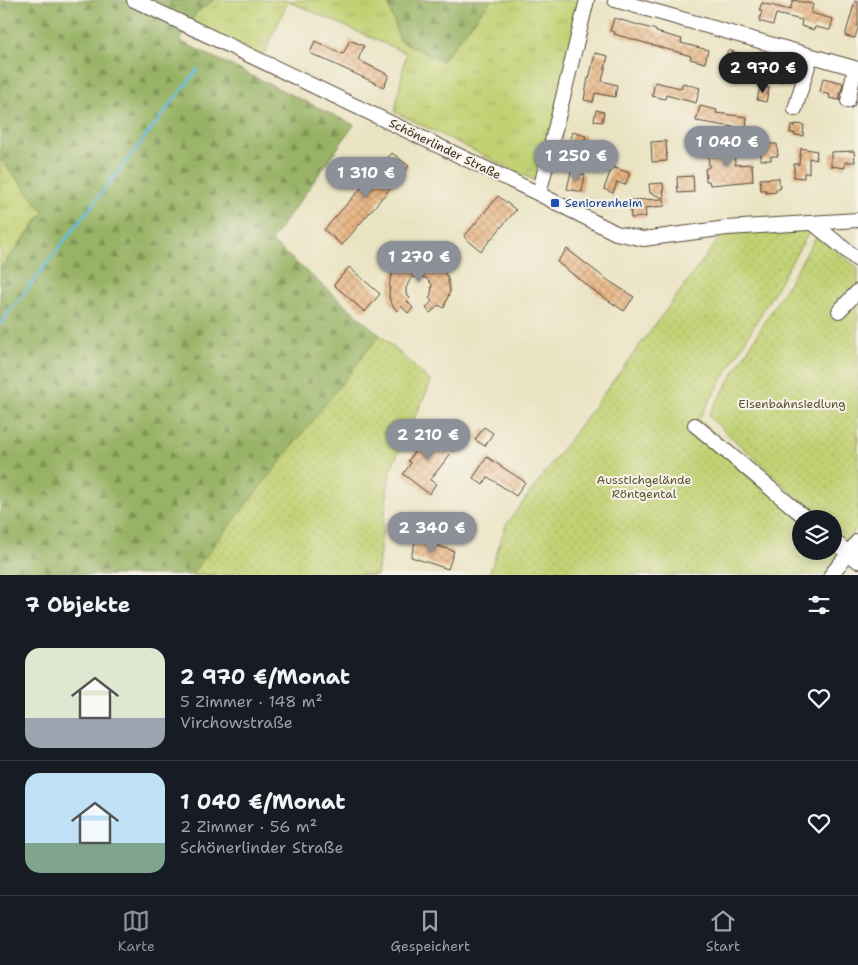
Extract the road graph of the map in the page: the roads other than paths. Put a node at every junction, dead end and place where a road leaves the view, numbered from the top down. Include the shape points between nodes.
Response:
1 (134, 0) edge
2 (587, 0) edge
3 (615, 0) edge
4 (812, 56) junction
5 (856, 68) edge
6 (848, 101) dead end
7 (796, 109) dead end
8 (539, 194) junction
9 (858, 220) edge
10 (814, 224) junction
11 (858, 260) edge
12 (858, 291) edge
13 (839, 311) dead end
14 (695, 425) dead end
15 (797, 510) edge
16 (858, 542) edge
17 (842, 548) edge
18 (853, 557) edge
19 (831, 575) edge

1 - 8 street, Schönerlinder Straße
2 - 8 street
3 - 4 street
4 - 5 street
4 - 7 street
5 - 6 street
8 - 10 street, Schönerlinder Straße via 616,233 643,239 727,228
9 - 10 street, Schönerlinder Straße
10 - 11 street
12 - 13 street
14 - 15 street
16 - 18 street
17 - 18 street
18 - 19 street

